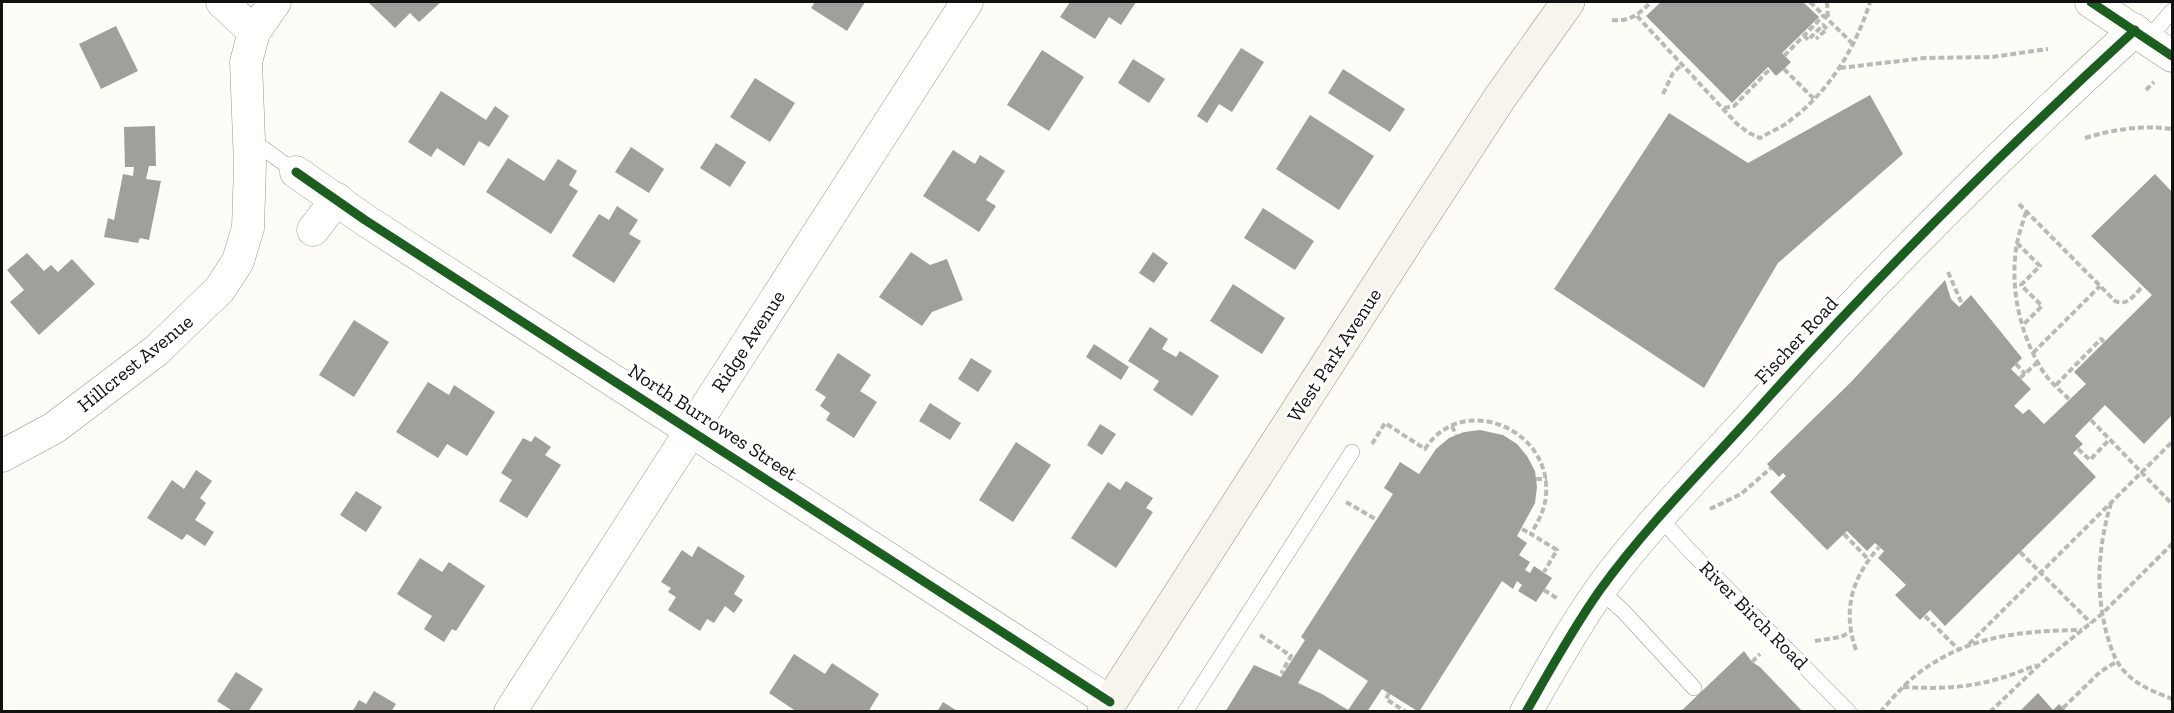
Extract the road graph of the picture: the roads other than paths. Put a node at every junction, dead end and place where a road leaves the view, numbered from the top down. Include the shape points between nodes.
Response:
1 (222, 2) edge
2 (275, 2) edge
3 (967, 2) edge
4 (1568, 2) edge
5 (2091, 2) edge
6 (2172, 11) edge
7 (254, 32) junction
8 (2153, 50) edge
9 (248, 139) junction
10 (296, 172) joint
11 (337, 199) junction
12 (313, 230) dead end
13 (692, 430) junction
14 (1353, 452) road end
15 (2, 456) edge
16 (1660, 518) junction
17 (1600, 590) junction
18 (1694, 688) dead end
19 (1107, 707) edge
20 (510, 711) edge
21 (1185, 711) edge
22 (1526, 711) edge
23 (1849, 711) edge

1 - 7 street
2 - 7 street, Hillcrest Avenue
3 - 13 street, Ridge Avenue
4 - 19 main road, West Park Avenue via 1499,99
5 - 8 street
6 - 8 lane
7 - 9 street, Hillcrest Avenue via 246,62
8 - 16 street, Fischer Road via 1936,219 1817,342
9 - 10 lane
9 - 15 street, Hillcrest Avenue via 248,228 238,261 220,289 157,350 54,428
10 - 11 street, North Burrowes Street
11 - 12 street
11 - 13 street, North Burrowes Street
13 - 19 street, North Burrowes Street
13 - 20 street, Ridge Avenue
14 - 21 lane
16 - 17 street, Fischer Road
16 - 23 lane, River Birch Road
17 - 18 lane
17 - 22 street, Fischer Road

